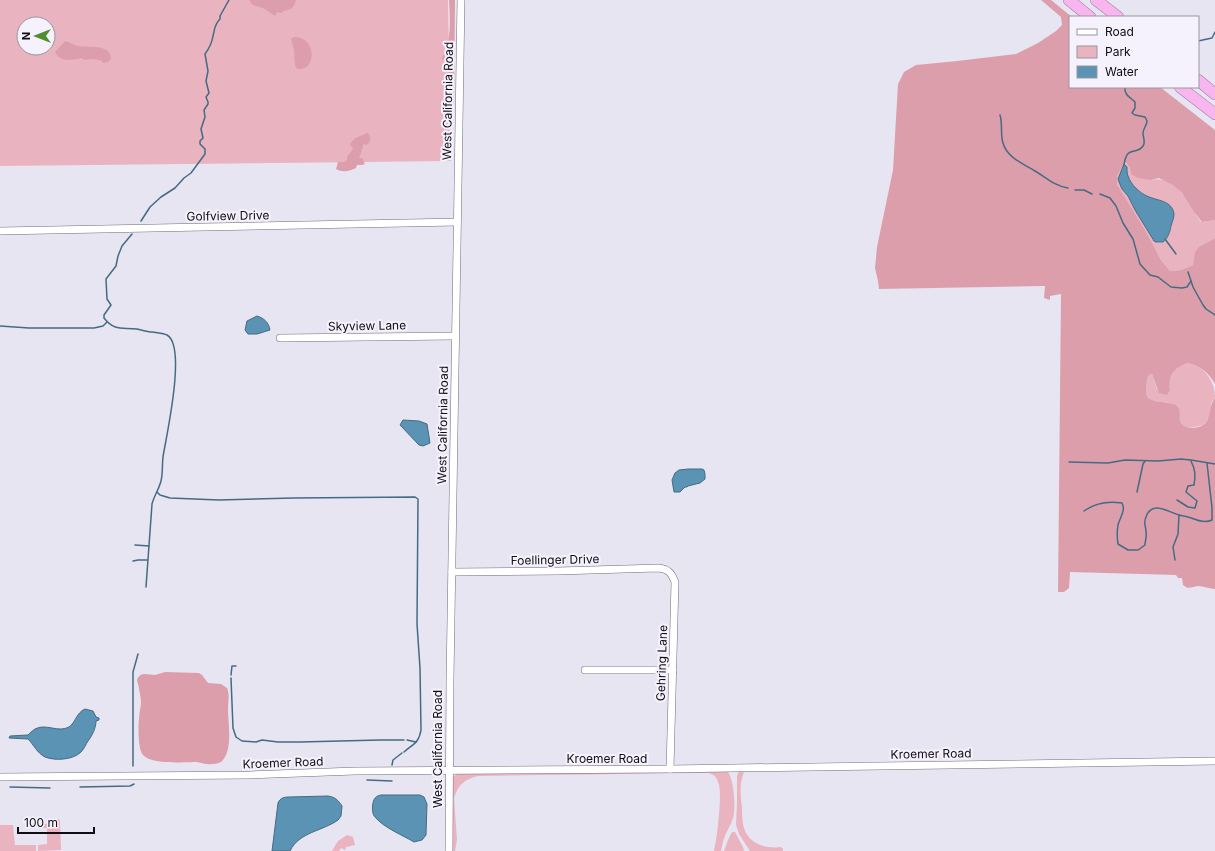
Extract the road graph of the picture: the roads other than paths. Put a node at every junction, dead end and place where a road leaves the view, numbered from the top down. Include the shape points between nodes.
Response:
1 (460, 0) edge
2 (1069, 0) edge
3 (1096, 0) edge
4 (1089, 16) edge
5 (1117, 16) edge
6 (1199, 81) edge
7 (1181, 88) edge
8 (1215, 94) edge
9 (1215, 114) edge
10 (457, 222) junction
11 (0, 232) edge
12 (455, 336) junction
13 (280, 338) dead end
14 (658, 568) joint
15 (452, 572) junction
16 (585, 670) dead end
17 (673, 670) junction
18 (1215, 761) edge
19 (670, 769) junction
20 (449, 771) junction
21 (0, 777) edge
22 (449, 851) edge

1 - 10 street, West California Road
2 - 4 highway
3 - 5 highway
6 - 8 highway
7 - 9 highway
10 - 11 street, Golfview Drive
10 - 12 street, West California Road
12 - 13 street, Skyview Lane
12 - 15 street, West California Road
14 - 15 street, Foellinger Drive via 558,572
14 - 17 street, Gehring Lane via 667,569 675,582
15 - 20 street, West California Road
16 - 17 street
17 - 19 street, Gehring Lane
18 - 19 street, Kroemer Road
19 - 20 street, Kroemer Road
20 - 21 street, Kroemer Road
20 - 22 street, West California Road

